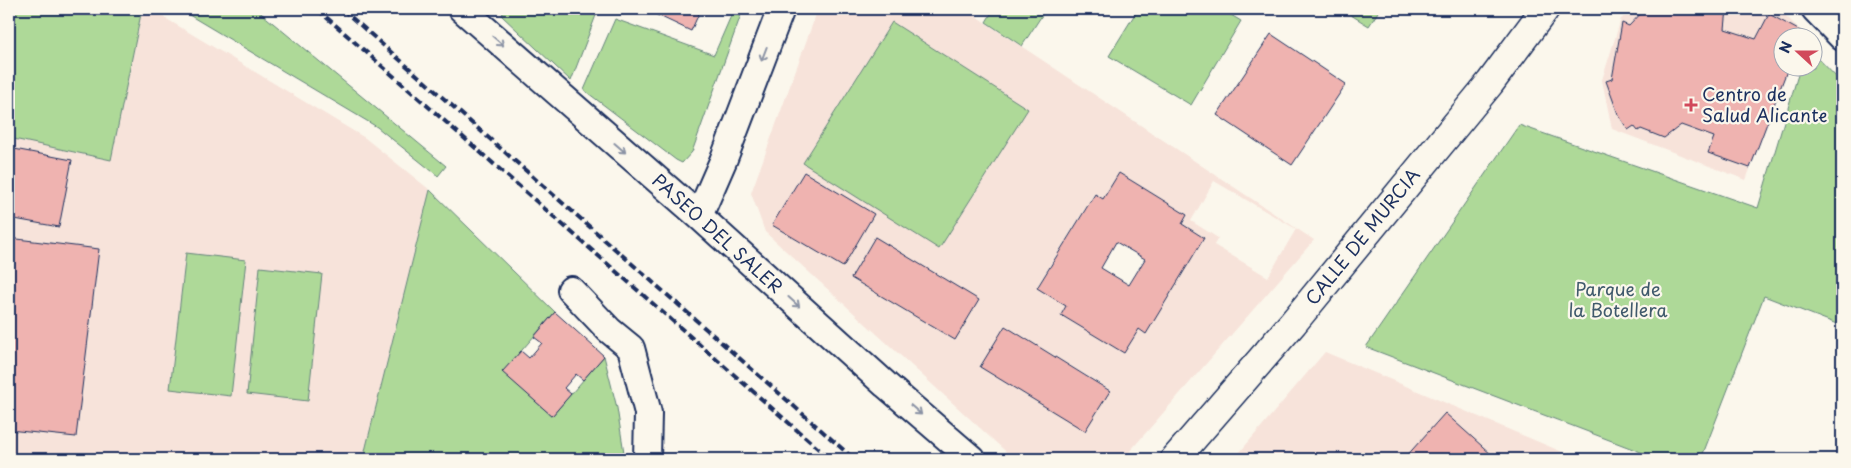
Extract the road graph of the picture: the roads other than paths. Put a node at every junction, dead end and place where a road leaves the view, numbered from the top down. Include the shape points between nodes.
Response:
1 (462, 9) edge
2 (782, 9) edge
3 (1545, 9) edge
4 (1815, 9) edge
5 (1842, 37) edge
6 (699, 216) junction
7 (571, 290) dead end
8 (647, 459) edge
9 (972, 459) edge
10 (1175, 459) edge

1 -> 6 street, PASEO DEL SALER
2 -> 6 street via 724,161
3 - 10 street, CALLE DE MURCIA via 1490,83 1293,323
4 - 5 street
6 -> 9 street, PASEO DEL SALER
7 - 8 street via 631,348 648,413

